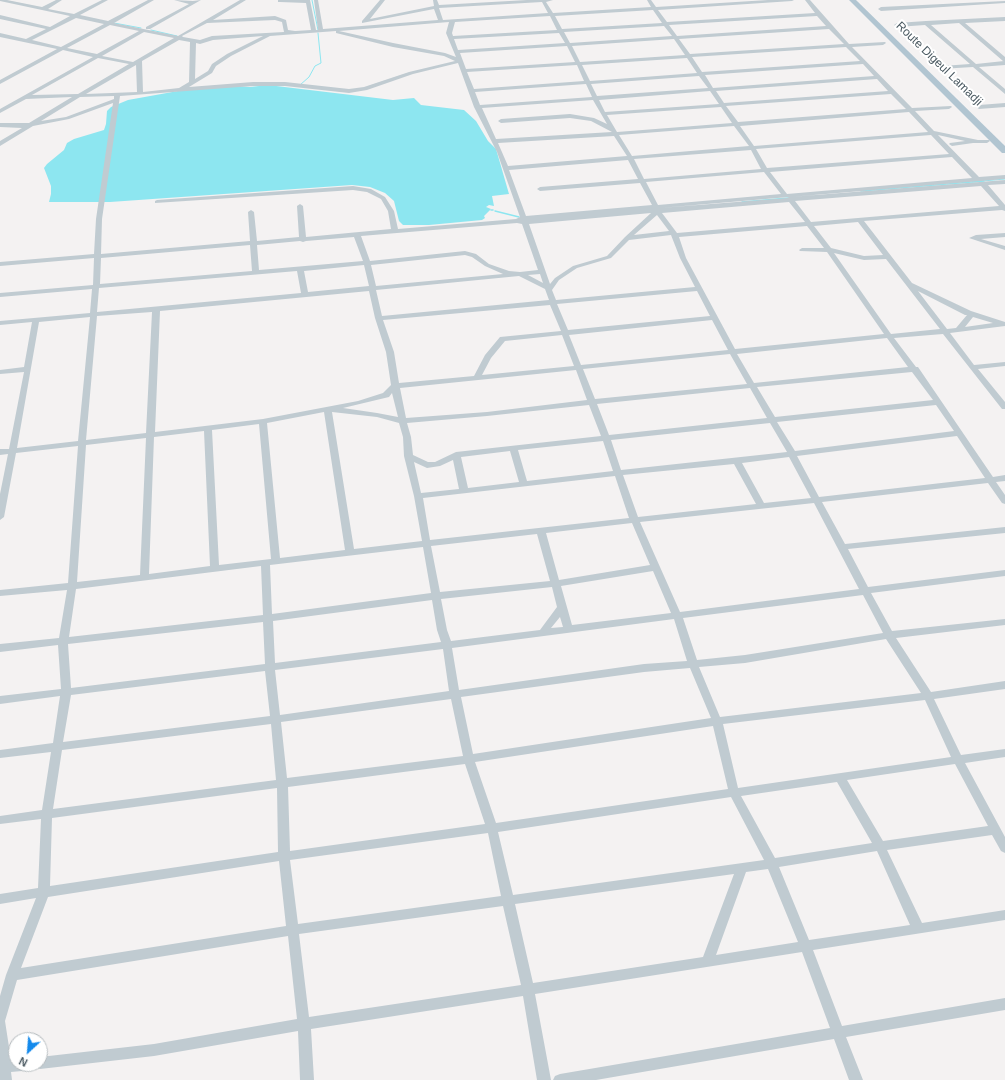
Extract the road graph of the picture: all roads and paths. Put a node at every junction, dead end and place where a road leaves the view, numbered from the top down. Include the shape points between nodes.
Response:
1 (0, 0) edge
2 (14, 0) edge
3 (60, 0) edge
4 (106, 0) edge
5 (152, 0) edge
6 (176, 0) edge
7 (199, 0) edge
8 (235, 0) edge
9 (316, 0) edge
10 (383, 0) edge
11 (435, 0) edge
12 (543, 0) edge
13 (551, 0) edge
14 (649, 0) edge
15 (792, 0) edge
16 (807, 0) edge
17 (852, 0) edge
18 (858, 0) edge
19 (242, 1) edge
20 (280, 1) dead end
21 (308, 1) edge
22 (717, 2) edge
23 (983, 2) edge
24 (1005, 2) edge
25 (193, 3) junction
26 (438, 7) junction
27 (44, 8) junction
28 (656, 8) junction
29 (991, 8) dead end
30 (881, 10) dead end
31 (817, 14) junction
32 (997, 14) dead end
33 (76, 15) junction
34 (552, 15) junction
35 (0, 17) edge
36 (1004, 19) edge
37 (111, 22) junction
38 (207, 22) junction
39 (442, 22) junction
40 (452, 22) junction
41 (961, 22) junction
42 (363, 23) junction
43 (926, 23) junction
44 (666, 24) junction
45 (897, 25) dead end
46 (830, 27) junction
47 (50, 28) junction
48 (146, 29) junction
49 (348, 29) junction
50 (331, 30) junction
51 (321, 31) junction
52 (560, 31) junction
53 (300, 32) junction
54 (314, 32) junction
55 (272, 34) junction
56 (0, 35) edge
57 (180, 37) junction
58 (452, 38) junction
59 (675, 38) junction
60 (26, 41) junction
61 (203, 41) junction
62 (883, 42) dead end
63 (568, 45) junction
64 (848, 45) junction
65 (61, 48) junction
66 (457, 52) junction
67 (98, 56) junction
68 (688, 56) junction
69 (460, 61) junction
70 (136, 62) junction
71 (865, 62) junction
72 (1005, 62) edge
73 (579, 64) junction
74 (975, 65) junction
75 (942, 68) dead end
76 (464, 71) junction
77 (701, 74) junction
78 (879, 77) junction
79 (0, 82) edge
80 (587, 82) junction
81 (192, 83) junction
82 (996, 84) junction
83 (1005, 84) edge
84 (181, 89) junction
85 (711, 89) junction
86 (472, 91) junction
87 (893, 92) junction
88 (1005, 92) edge
89 (140, 94) junction
90 (78, 96) junction
91 (24, 97) junction
92 (117, 97) junction
93 (595, 98) junction
94 (0, 104) edge
95 (721, 105) junction
96 (1005, 105) edge
97 (8, 106) junction
98 (477, 107) junction
99 (949, 107) dead end
100 (979, 107) dead end
101 (0, 110) edge
102 (911, 111) junction
103 (521, 113) dead end
104 (603, 114) junction
105 (492, 121) junction
106 (32, 124) junction
107 (735, 124) junction
108 (0, 125) edge
109 (0, 128) edge
110 (614, 132) junction
111 (954, 132) dead end
112 (935, 133) junction
113 (988, 141) dead end
114 (3, 142) edge
115 (495, 142) junction
116 (978, 142) junction
117 (1005, 143) edge
118 (952, 144) dead end
119 (752, 148) junction
120 (1005, 151) edge
121 (954, 155) junction
122 (630, 157) junction
123 (506, 168) junction
124 (765, 170) junction
125 (1005, 177) edge
126 (642, 180) junction
127 (979, 181) junction
128 (1005, 182) edge
129 (540, 189) dead end
130 (788, 197) junction
131 (157, 202) dead end
132 (300, 206) dead end
133 (657, 209) junction
134 (1004, 209) edge
135 (251, 212) dead end
136 (522, 220) junction
137 (860, 220) junction
138 (810, 224) junction
139 (395, 232) junction
140 (674, 234) junction
141 (358, 235) junction
142 (1005, 235) edge
143 (627, 238) junction
144 (303, 240) junction
145 (254, 244) junction
146 (1005, 248) edge
147 (802, 250) dead end
148 (830, 250) junction
149 (97, 257) junction
150 (888, 257) junction
151 (488, 258) dead end
152 (367, 263) junction
153 (0, 264) edge
154 (490, 266) junction
155 (300, 269) junction
156 (542, 272) junction
157 (256, 273) junction
158 (520, 274) junction
159 (493, 277) junction
160 (909, 284) junction
161 (96, 286) junction
162 (374, 289) junction
163 (548, 289) junction
164 (700, 289) junction
165 (0, 294) edge
166 (305, 295) junction
167 (553, 302) junction
168 (156, 309) junction
169 (94, 314) junction
170 (972, 314) junction
171 (379, 318) junction
172 (715, 318) junction
173 (36, 319) junction
174 (0, 323) edge
175 (1004, 324) edge
176 (958, 330) junction
177 (565, 332) junction
178 (946, 332) junction
179 (889, 336) junction
180 (733, 353) junction
181 (1005, 364) edge
182 (579, 367) junction
183 (972, 367) junction
184 (28, 369) junction
185 (915, 369) junction
186 (0, 372) edge
187 (477, 377) junction
188 (395, 386) junction
189 (753, 387) junction
190 (592, 402) junction
191 (938, 402) junction
192 (1005, 407) edge
193 (328, 409) junction
194 (263, 421) junction
195 (403, 421) junction
196 (773, 421) junction
197 (208, 428) junction
198 (959, 433) junction
199 (149, 435) junction
200 (606, 438) junction
201 (82, 444) junction
202 (513, 448) junction
203 (13, 450) junction
204 (0, 452) edge
205 (792, 454) junction
206 (456, 455) junction
207 (408, 456) junction
208 (737, 461) junction
209 (427, 465) junction
210 (618, 473) junction
211 (412, 476) junction
212 (1005, 478) edge
213 (990, 479) junction
214 (524, 484) junction
215 (2, 490) edge
216 (464, 490) junction
217 (418, 496) junction
218 (817, 500) junction
219 (1005, 501) edge
220 (762, 506) junction
221 (0, 517) edge
222 (634, 521) junction
223 (1005, 530) edge
224 (541, 531) junction
225 (426, 543) junction
226 (841, 547) junction
227 (350, 552) junction
228 (271, 562) junction
229 (655, 567) junction
230 (215, 569) junction
231 (1005, 573) edge
232 (144, 578) junction
233 (555, 584) junction
234 (72, 586) junction
235 (867, 591) junction
236 (0, 593) edge
237 (436, 596) junction
238 (562, 608) junction
239 (677, 615) junction
240 (269, 618) junction
241 (1005, 622) edge
242 (568, 629) junction
243 (543, 632) junction
244 (889, 635) junction
245 (63, 640) junction
246 (447, 645) junction
247 (0, 648) edge
248 (693, 663) junction
249 (270, 667) junction
250 (1005, 685) edge
251 (66, 692) junction
252 (455, 695) junction
253 (928, 696) junction
254 (0, 700) edge
255 (276, 719) junction
256 (717, 721) junction
257 (56, 747) junction
258 (1005, 752) edge
259 (0, 754) edge
260 (469, 759) junction
261 (957, 759) junction
262 (840, 777) junction
263 (282, 782) junction
264 (734, 792) junction
265 (47, 813) junction
266 (0, 820) edge
267 (492, 828) junction
268 (995, 830) junction
269 (880, 846) junction
270 (1005, 848) edge
271 (284, 856) junction
272 (772, 864) junction
273 (742, 868) junction
274 (44, 893) junction
275 (5, 899) edge
276 (508, 901) junction
277 (0, 904) edge
278 (1005, 915) edge
279 (918, 928) junction
280 (293, 930) junction
281 (806, 947) junction
282 (707, 962) junction
283 (12, 976) junction
284 (528, 990) junction
285 (1005, 1004) edge
286 (0, 1019) edge
287 (0, 1023) edge
288 (304, 1024) junction
289 (837, 1032) junction
290 (48, 1062) edge
291 (5, 1074) edge
292 (307, 1080) edge
293 (544, 1080) edge
294 (560, 1080) edge
295 (856, 1080) edge

1 - 27 street
2 - 27 street
3 - 27 street
4 - 33 street
5 - 37 street
6 - 25 street
7 - 25 street
8 - 19 street
9 - 51 street
10 - 42 street
11 - 26 street
12 - 13 street
12 - 26 street
12 - 34 street
14 - 28 street
15 - 22 street
16 - 31 street
17 - 120 main road
18 - 117 main road, Route Digeul Lamadji
19 - 38 street
20 - 21 street
21 - 54 street
22 - 28 street
23 - 24 street
23 - 29 street
23 - 30 street
25 - 48 street
26 - 39 street
26 - 42 street
27 - 33 street
28 - 34 street
28 - 44 street
31 - 44 street
31 - 46 street
32 - 36 street
33 - 37 street
33 - 47 street
34 - 40 street
34 - 52 street
35 - 47 street
36 - 41 street
37 - 48 street
37 - 65 street
38 - 53 street via 275,18 284,22 286,31
38 - 61 street via 183,35
39 - 40 street
39 - 49 street
40 - 58 street via 449,31
41 - 43 street
41 - 72 street
42 - 49 street
43 - 45 street
43 - 74 street
44 - 52 street
44 - 59 street
46 - 59 street
46 - 64 street
47 - 60 street
48 - 57 street
48 - 67 street
49 - 50 street
50 - 51 street
50 - 69 street via 445,55
51 - 54 street
52 - 58 street
52 - 63 street
53 - 54 street
53 - 55 street
55 - 61 street via 212,38
55 - 81 street via 229,55 214,65 210,72
56 - 60 street
57 - 61 street
57 - 70 street
58 - 66 street
59 - 63 street
59 - 68 street
60 - 65 street
61 - 81 street via 193,41
62 - 64 street
63 - 66 street
63 - 73 street
64 - 68 street
64 - 71 street
65 - 67 street
65 - 79 street
66 - 69 street
67 - 70 street
67 - 91 street
68 - 73 street
68 - 77 street
69 - 76 street
69 - 84 street via 411,73 365,90 349,91 285,84
70 - 89 street
70 - 90 street
71 - 77 street
71 - 78 street
72 - 74 street
73 - 76 street
73 - 80 street
74 - 75 street
74 - 82 street
76 - 86 street
77 - 80 street
77 - 85 street
78 - 85 street
78 - 87 street
80 - 86 street
80 - 93 street
81 - 84 street
82 - 83 street
82 - 88 street
84 - 89 street
85 - 93 street
85 - 95 street
86 - 98 street
87 - 95 street
87 - 102 street
89 - 92 street
90 - 91 street
90 - 92 street
90 - 106 street
91 - 97 street
92 - 106 street via 66,118
92 - 149 street via 99,219
93 - 98 street
93 - 104 street
94 - 97 street
95 - 104 street
95 - 107 street
96 - 100 street
97 - 101 street
98 - 105 street
99 - 102 street
102 - 107 street
102 - 112 street
103 - 105 street
104 - 110 street
105 - 110 street via 570,116 592,119
105 - 115 street
106 - 108 street
106 - 114 street
107 - 110 street
107 - 119 street
109 - 114 street via 6,135
110 - 115 street
110 - 122 street
111 - 112 street
112 - 116 street
112 - 119 street
112 - 121 street
113 - 116 street
115 - 123 street
116 - 118 street
119 - 122 street
119 - 124 street
121 - 124 street
121 - 127 street
122 - 123 street
122 - 126 street
123 - 136 street
124 - 126 street
124 - 130 street
125 - 127 street
126 - 129 street
126 - 133 street
127 - 128 street
127 - 130 street
127 - 134 street
130 - 133 street
130 - 138 street
131 - 139 street via 353,188 369,190 383,198 391,211
132 - 144 street
133 - 136 street
133 - 140 street
133 - 143 street
134 - 137 street
135 - 145 street
136 - 139 street
136 - 156 street
137 - 138 street
137 - 150 street
138 - 140 street
138 - 148 street
139 - 141 street
140 - 143 street
140 - 164 street via 683,258
141 - 144 street
141 - 152 street
142 - 146 street via 972,238
143 - 163 street via 609,257 575,267 557,279
144 - 145 street
145 - 149 street
145 - 157 street
147 - 148 street
148 - 150 street via 864,258
148 - 179 street
149 - 153 street
149 - 161 street
150 - 160 street
151 - 154 street
152 - 154 street via 465,253 474,254
152 - 155 street
152 - 162 street
154 - 158 street via 508,273
154 - 159 street
155 - 157 street
155 - 166 street
156 - 158 street
156 - 163 street
157 - 161 street
158 - 159 street
158 - 163 street
159 - 162 street
160 - 170 street
160 - 178 street
161 - 165 street
161 - 169 street
162 - 166 street
162 - 171 street
163 - 167 street
164 - 167 street
164 - 172 street
166 - 168 street
167 - 171 street
167 - 177 street
168 - 169 street
168 - 199 street
169 - 173 street
169 - 201 street
170 - 175 street
170 - 176 street
171 - 188 street via 390,352
172 - 177 street
172 - 180 street
173 - 174 street
173 - 184 street
175 - 176 street
176 - 178 street
177 - 182 street
177 - 187 street via 503,339 488,356
178 - 179 street
178 - 183 street
179 - 180 street
179 - 185 street
180 - 182 street
180 - 189 street
181 - 183 street
182 - 187 street
182 - 190 street
183 - 192 street
184 - 186 street
184 - 203 street
185 - 189 street
185 - 191 street
187 - 188 street
188 - 193 street via 386,395
188 - 195 street
189 - 190 street
189 - 196 street
190 - 195 street
190 - 200 street
191 - 196 street
191 - 198 street
193 - 194 street
193 - 195 street
193 - 227 street
194 - 197 street
194 - 228 street
195 - 207 street
196 - 200 street
196 - 205 street
197 - 199 street
197 - 230 street
198 - 205 street
198 - 213 street
199 - 201 street
199 - 232 street
200 - 202 street
200 - 210 street
201 - 203 street
201 - 234 street
202 - 206 street
202 - 214 street
203 - 204 street
203 - 215 street
205 - 208 street
205 - 218 street
206 - 209 street via 437,464
206 - 216 street
207 - 209 street
207 - 211 street
208 - 210 street
208 - 220 street
209 - 211 street via 417,468
210 - 214 street
210 - 222 street
211 - 217 street
212 - 213 street
213 - 218 street
213 - 219 street
214 - 216 street
215 - 221 street
216 - 217 street
217 - 225 street
218 - 220 street
218 - 226 street
220 - 222 street
222 - 224 street
222 - 229 street
223 - 226 street
224 - 225 street
224 - 233 street
225 - 227 street
225 - 237 street
226 - 235 street
227 - 228 street
228 - 230 street
228 - 240 street
229 - 233 street
229 - 239 street
230 - 232 street
231 - 235 street
232 - 234 street
233 - 237 street
233 - 238 street
234 - 236 street
234 - 245 street
235 - 239 street
235 - 244 street
237 - 240 street
237 - 246 street
238 - 242 street
238 - 243 street
239 - 242 street
239 - 248 street
240 - 245 street
240 - 249 street
241 - 244 street
242 - 243 street
243 - 246 street
244 - 248 street via 745,659
244 - 253 street
245 - 247 street
245 - 251 street
246 - 249 street
246 - 252 street
248 - 252 street
248 - 256 street
249 - 251 street
249 - 255 street
250 - 253 street
251 - 254 street
251 - 257 street
252 - 255 street
252 - 260 street
253 - 256 street
253 - 261 street
255 - 257 street
255 - 263 street
256 - 260 street
256 - 264 street
257 - 259 street
257 - 265 street
258 - 261 street
260 - 263 street
260 - 267 street
261 - 262 street
261 - 268 street
262 - 264 street
262 - 269 street
263 - 265 street
263 - 271 street
264 - 267 street
264 - 272 street
265 - 266 street
265 - 274 street
267 - 271 street
267 - 276 street
268 - 269 street
268 - 270 street
269 - 272 street
269 - 279 street
271 - 274 street
271 - 280 street
272 - 273 street
272 - 281 street
273 - 276 street
273 - 282 street
274 - 275 street
274 - 283 street
275 - 277 street
276 - 280 street
276 - 284 street
278 - 279 street
279 - 281 street
280 - 283 street
280 - 288 street
281 - 282 street
281 - 289 street
282 - 284 street
283 - 286 street
284 - 288 street
284 - 293 street
285 - 289 street
287 - 291 street
288 - 290 street via 154,1050
288 - 292 street
289 - 294 street
289 - 295 street

